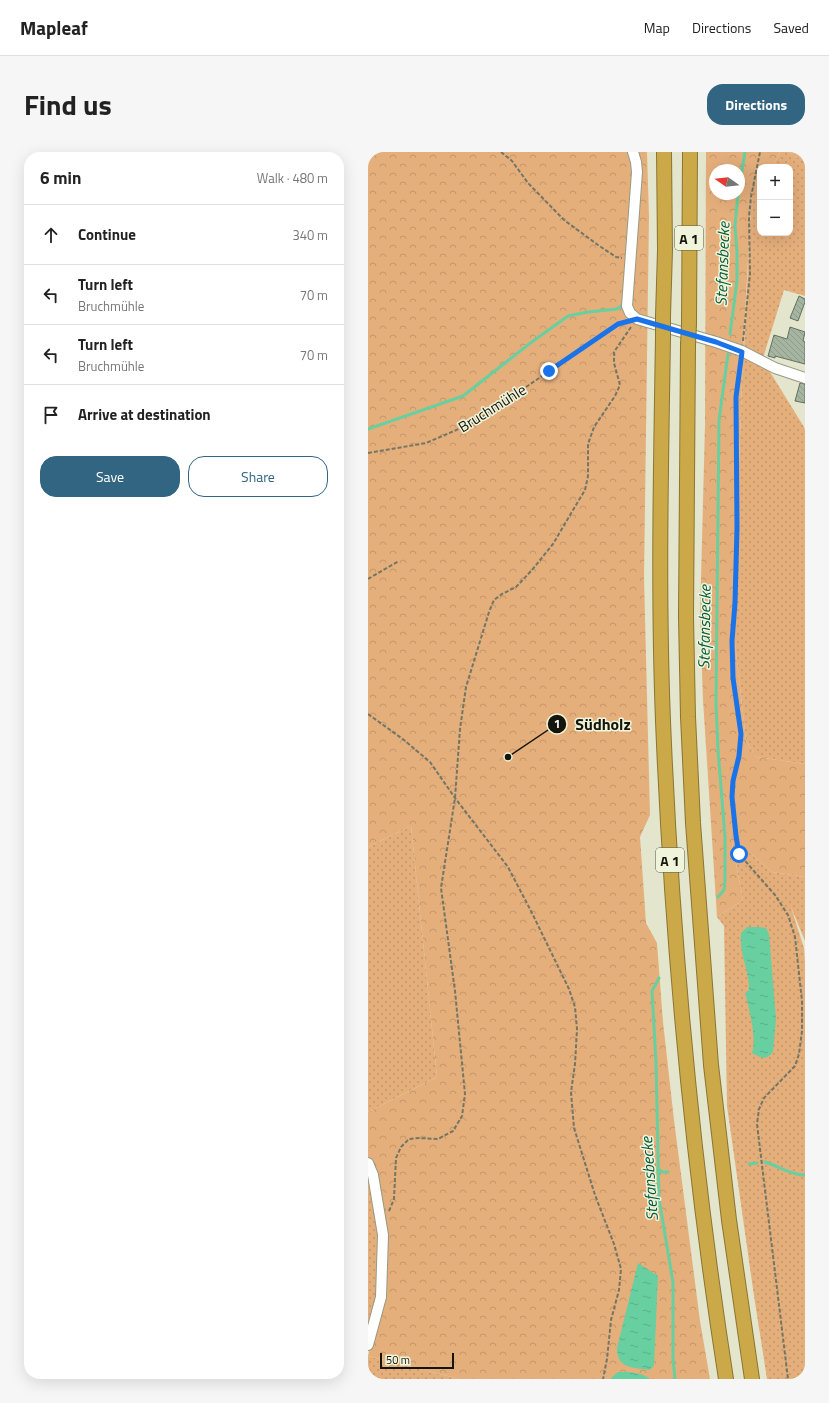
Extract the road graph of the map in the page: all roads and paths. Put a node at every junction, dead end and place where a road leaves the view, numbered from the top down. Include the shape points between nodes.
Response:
1 (501, 152) edge
2 (633, 152) edge
3 (664, 152) edge
4 (690, 152) edge
5 (760, 152) edge
6 (631, 261) junction
7 (637, 319) junction
8 (742, 352) junction
9 (805, 378) edge
10 (368, 452) edge
11 (399, 561) dead end
12 (368, 578) edge
13 (368, 714) edge
14 (455, 798) junction
15 (368, 1163) edge
16 (381, 1222) junction
17 (368, 1345) edge
18 (603, 1379) edge
19 (726, 1379) edge
20 (752, 1379) edge
21 (788, 1379) edge

1 - 6 path via 564,220 598,246
2 - 6 street via 637,172
3 - 19 highway, A 1, bridge via 662,637 668,822 677,970 700,1188
4 - 20 highway, A 1, bridge via 686,617 693,823 711,1065 729,1220
5 - 8 path via 749,217 750,274
6 - 7 street via 627,306
7 - 8 street
7 - 10 path, Bruchmühle via 618,324 475,422 426,443
7 - 14 path via 614,352 620,385 594,427 588,444 588,476 585,490 553,544 516,586 494,600 489,612 466,687
8 - 9 street via 774,368
8 - 21 path via 736,397 737,528 732,641 733,678 741,734 733,781 733,816 739,854 775,894 788,915 795,937 802,1001 802,1031 795,1066 764,1098 757,1124
11 - 12 path
13 - 14 path via 430,762
14 - 16 path via 441,888 465,1094 462,1116 453,1131 438,1139 409,1139 401,1147 396,1158 394,1199 388,1214
14 - 18 path via 508,867 569,989 575,1007 575,1064 571,1092 574,1128 621,1269
15 - 16 street via 373,1175
16 - 17 street via 381,1297

